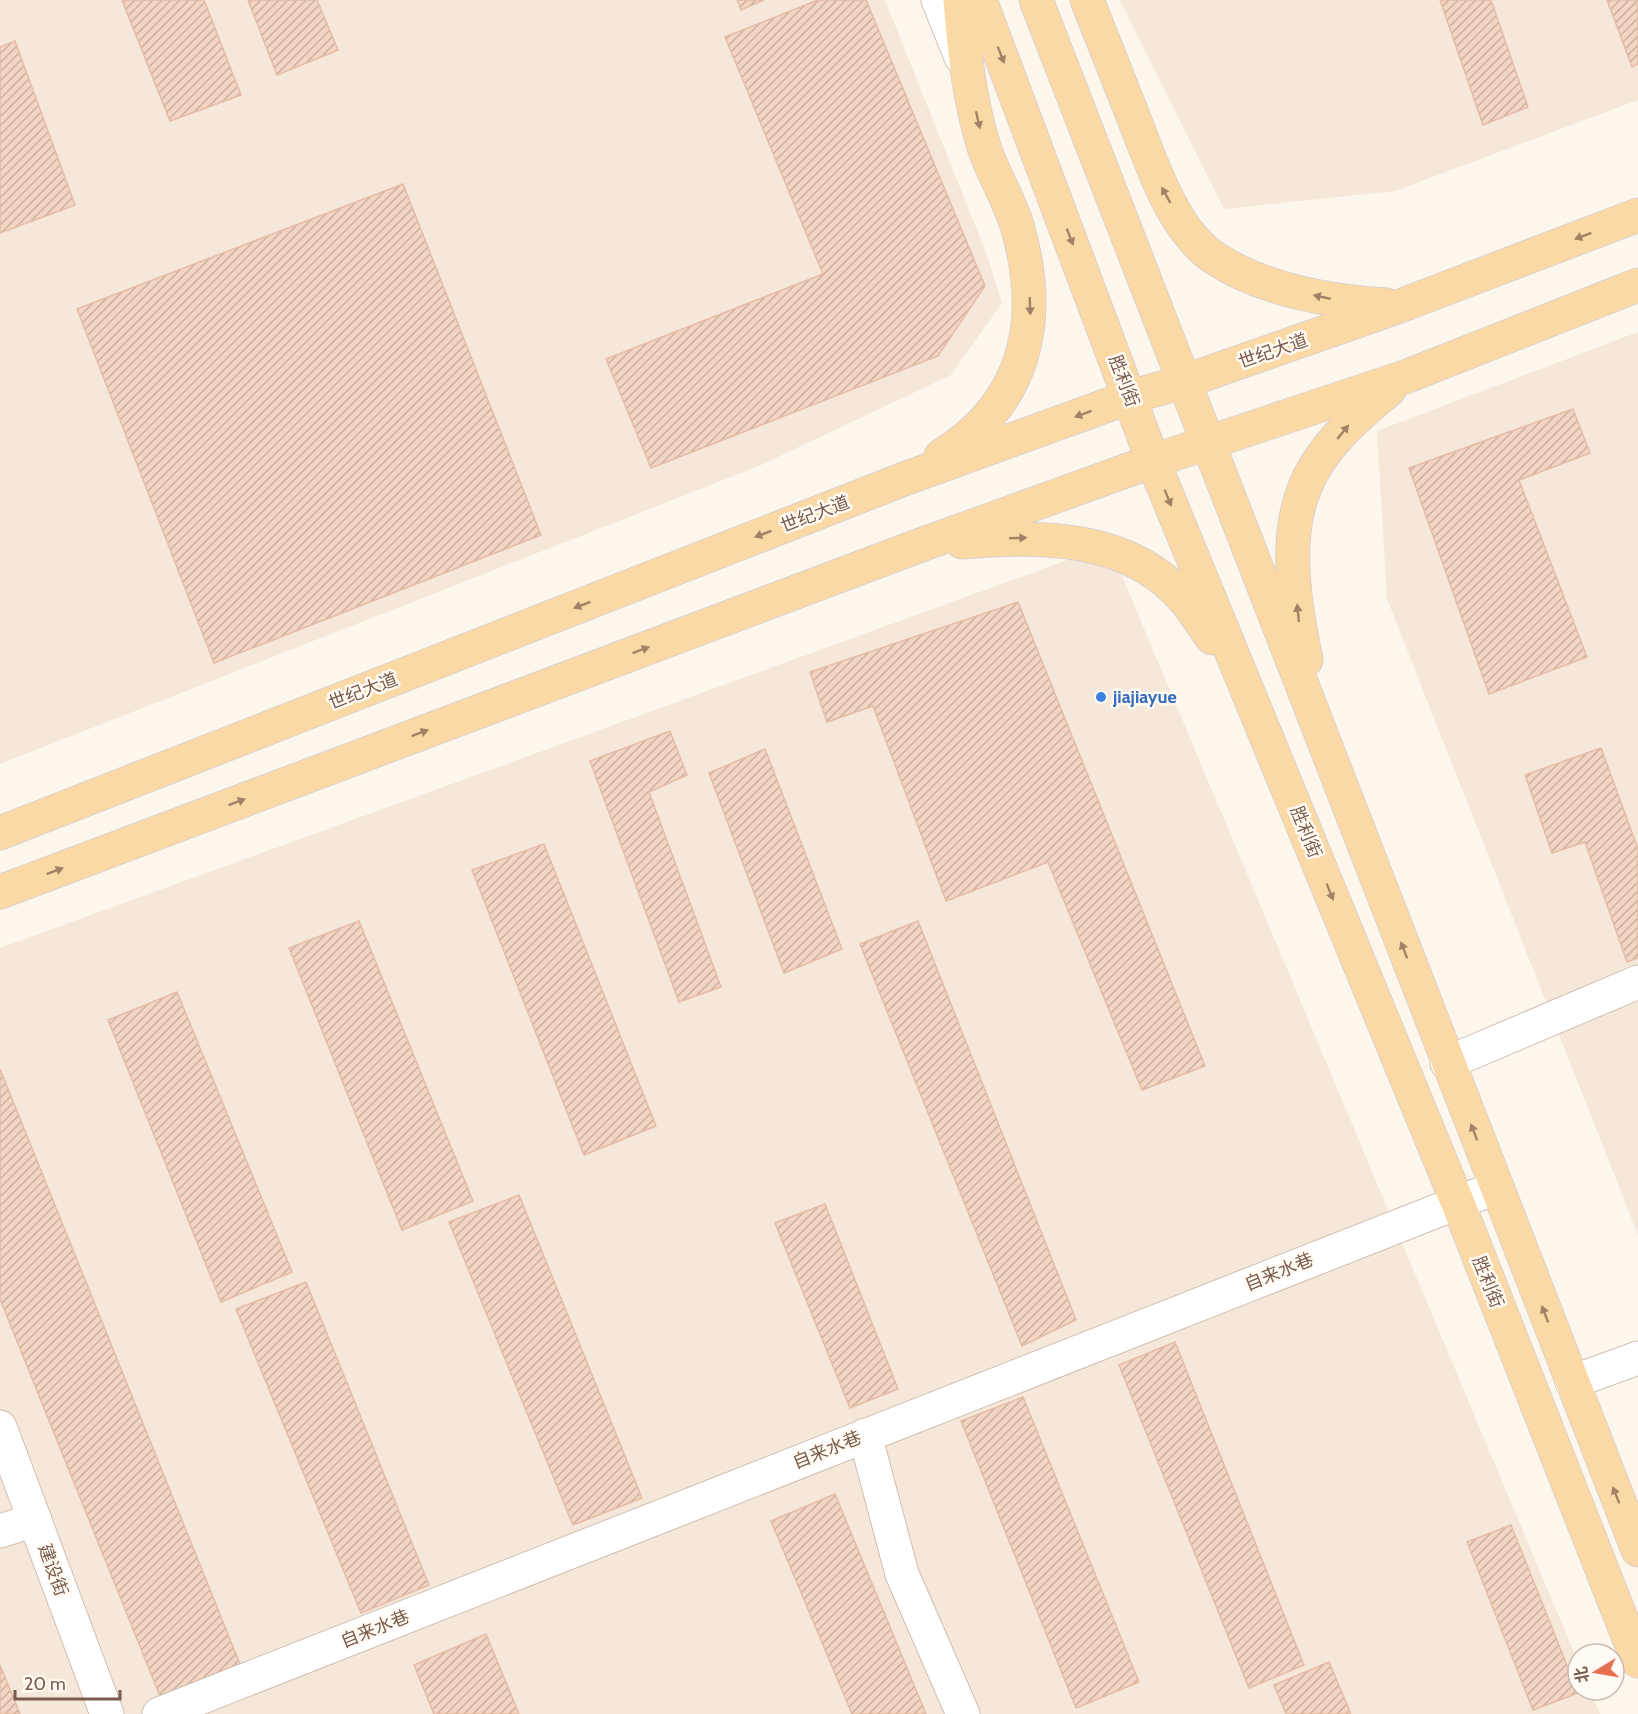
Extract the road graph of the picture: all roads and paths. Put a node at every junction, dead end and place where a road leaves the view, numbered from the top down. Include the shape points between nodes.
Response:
1 (938, 0) edge
2 (960, 0) edge
3 (980, 0) edge
4 (1036, 0) edge
5 (1087, 0) edge
6 (966, 69) junction
7 (1638, 215) edge
8 (1638, 285) edge
9 (1400, 306) junction
10 (1405, 376) junction
11 (1183, 382) junction
12 (1130, 397) junction
13 (1205, 445) junction
14 (1153, 460) junction
15 (904, 479) junction
16 (918, 546) junction
17 (1320, 733) junction
18 (1273, 752) junction
19 (0, 833) edge
20 (0, 892) edge
21 (1638, 982) edge
22 (1447, 1063) junction
23 (1495, 1188) junction
24 (1457, 1201) junction
25 (1638, 1358) edge
26 (1572, 1382) junction
27 (0, 1427) edge
28 (865, 1435) junction
29 (35, 1520) junction
30 (0, 1532) edge
31 (1638, 1550) edge
32 (1638, 1661) edge
33 (107, 1714) edge
34 (159, 1714) edge
35 (963, 1714) edge

1 - 6 street
2 - 6 main road
3 -> 12 main road, 胜利街
4 - 11 main road
9 -> 5 main road via 1346,303 1298,292 1215,258 1185,229 1158,180
6 -> 15 main road via 984,145 1018,227 1029,275 1031,316 1011,387 992,414 958,446
7 -> 9 main road, 世纪大道
8 - 10 main road
9 - 11 main road, 世纪大道
10 - 13 main road
17 -> 10 main road via 1300,634 1293,569 1295,523 1305,487 1319,461 1354,418
11 - 12 main road, 世纪大道
11 - 13 main road
12 - 14 main road, 胜利街
12 -> 15 main road, 世纪大道
13 - 14 main road
13 - 17 main road
14 - 16 main road
14 -> 18 main road, 胜利街
15 -> 19 main road, 世纪大道
16 -> 18 main road via 1018,537 1071,540 1111,551 1153,571 1185,600 1224,656
20 -> 16 main road
22 -> 17 main road
18 -> 24 main road, 胜利街
21 - 22 street
23 -> 22 main road
23 - 24 street, 自来水巷
26 -> 23 main road
24 - 28 street, 自来水巷
24 - 32 main road, 胜利街
25 - 26 street
31 -> 26 main road
27 - 29 street, 建设街
28 - 34 street, 自来水巷
28 - 35 street via 902,1574
29 - 30 street
29 - 33 street, 建设街

